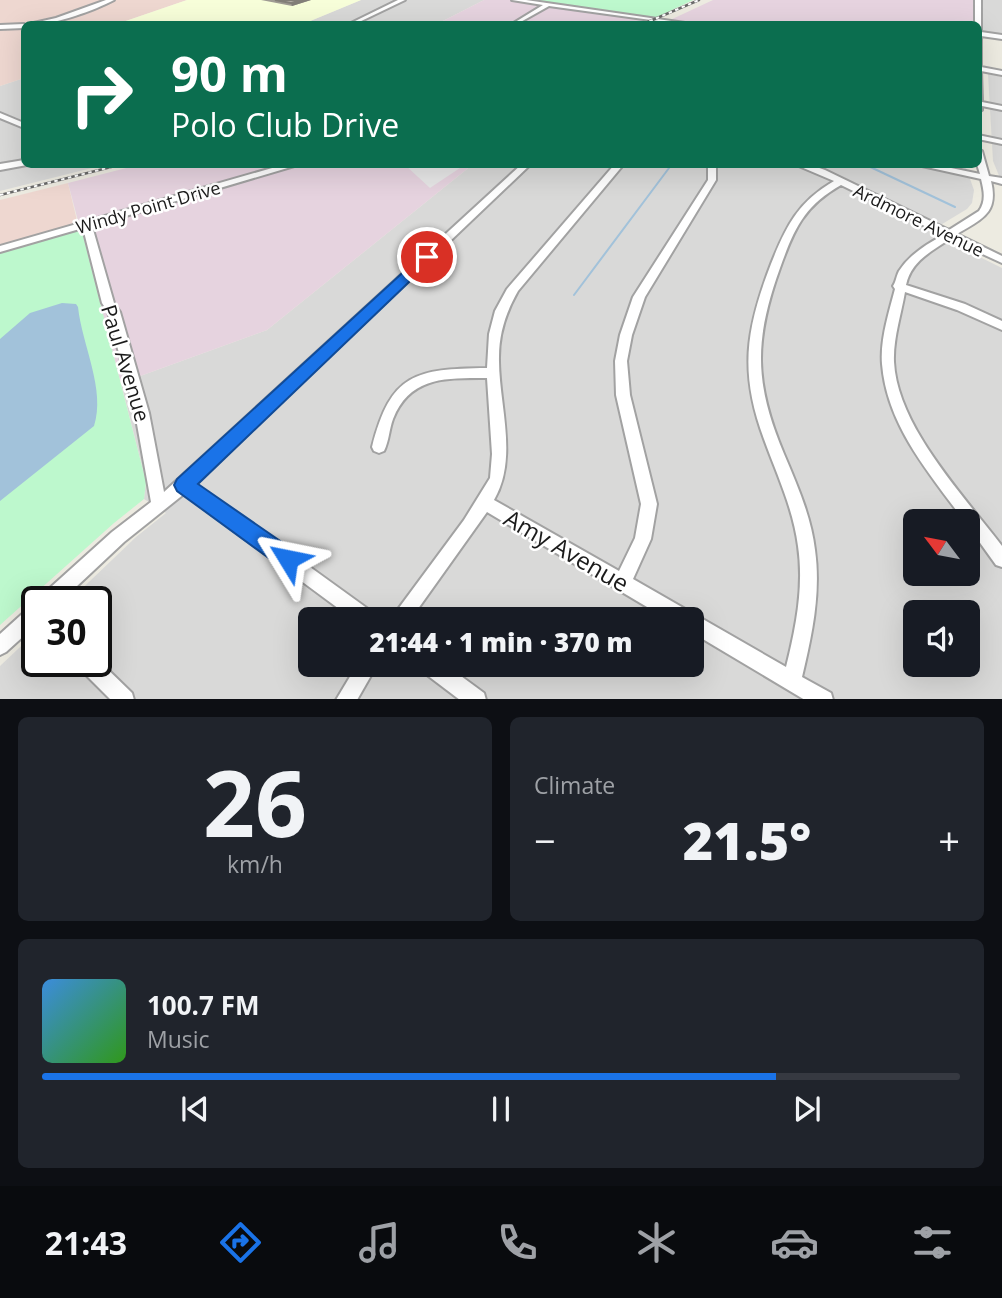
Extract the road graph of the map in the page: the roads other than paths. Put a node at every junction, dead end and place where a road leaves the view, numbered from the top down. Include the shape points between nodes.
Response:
1 (111, 0) edge
2 (402, 0) edge
3 (515, 0) edge
4 (978, 0) edge
5 (547, 5) junction
6 (46, 21) edge
7 (358, 21) edge
8 (519, 21) edge
9 (667, 21) edge
10 (979, 21) edge
11 (21, 26) edge
12 (0, 27) edge
13 (982, 34) edge
14 (1002, 37) edge
15 (982, 70) edge
16 (1002, 73) edge
17 (982, 104) edge
18 (1002, 108) edge
19 (0, 115) edge
20 (21, 125) edge
21 (982, 138) edge
22 (1002, 142) edge
23 (21, 164) edge
24 (0, 167) edge
25 (982, 167) edge
26 (283, 168) edge
27 (523, 168) edge
28 (617, 168) edge
29 (712, 168) edge
30 (810, 168) edge
31 (935, 168) edge
32 (985, 179) junction
33 (1002, 181) edge
34 (840, 182) junction
35 (87, 224) junction
36 (951, 235) junction
37 (0, 249) edge
38 (1002, 260) edge
39 (898, 286) junction
40 (1002, 326) edge
41 (494, 373) junction
42 (379, 447) dead end
43 (184, 485) junction
44 (484, 502) junction
45 (159, 503) junction
46 (1002, 559) edge
47 (623, 582) junction
48 (65, 586) edge
49 (351, 607) edge
50 (408, 607) edge
51 (665, 607) edge
52 (21, 627) edge
53 (704, 630) edge
54 (0, 646) edge
55 (102, 677) edge
56 (360, 677) edge
57 (447, 677) edge
58 (792, 681) junction
59 (125, 699) edge
60 (345, 699) edge
61 (477, 699) edge
62 (824, 699) edge

1 - 6 street
2 - 7 street
3 - 5 street
4 - 10 street
5 - 8 street
5 - 9 street
11 - 12 street
13 - 14 street
15 - 16 street
17 - 18 street
19 - 20 street
21 - 22 street
23 - 24 street
25 - 32 street
26 - 35 street, Windy Point Drive
27 - 43 street
28 - 41 street via 504,302 492,340
29 - 47 street via 712,180 639,297 626,335 621,361 623,395 649,504 643,539
30 - 34 street, Ardmore Avenue
31 - 32 street
32 - 33 street
32 - 36 street via 990,201 987,209
34 - 36 street, Ardmore Avenue
34 - 58 street via 806,203 793,222 758,312 752,347 764,421 797,506 807,549 806,621
35 - 37 street, Windy Point Drive
35 - 45 street, Paul Avenue via 142,414
36 - 38 street, Ardmore Avenue
36 - 39 street via 916,256
39 - 40 street
39 - 46 street via 888,357 897,404 916,444
41 - 42 street via 433,375 408,387 388,410
41 - 44 street via 497,480
43 - 45 street
43 - 49 street
44 - 47 street, Amy Avenue
44 - 50 street
45 - 48 street
47 - 51 street, Amy Avenue
52 - 54 street
53 - 58 street, Amy Avenue
55 - 59 street
56 - 60 street
57 - 61 street
58 - 62 street, Amy Avenue

